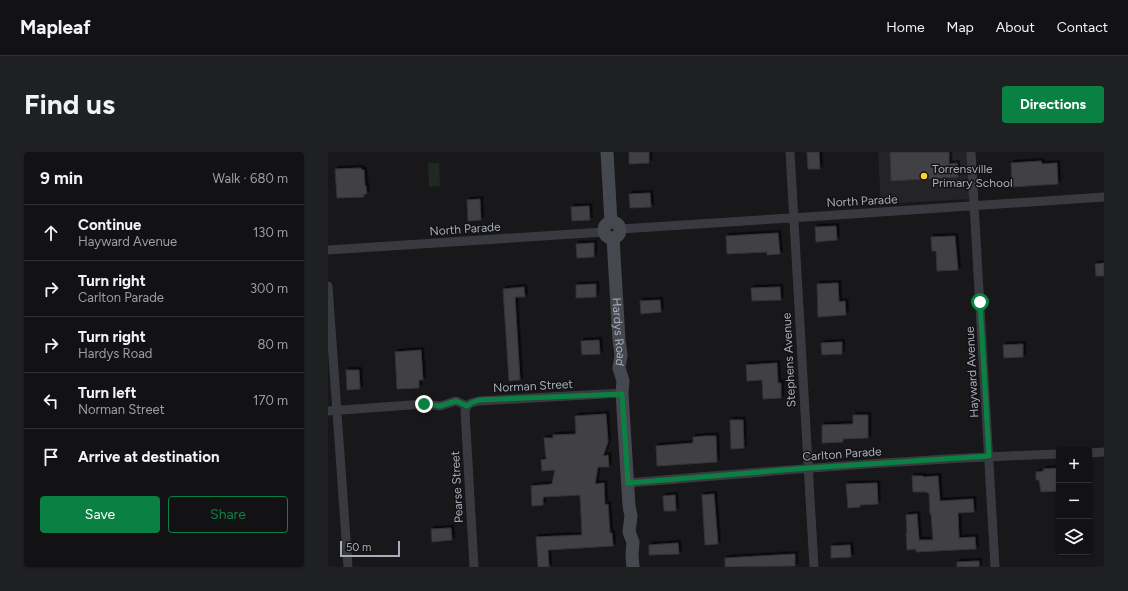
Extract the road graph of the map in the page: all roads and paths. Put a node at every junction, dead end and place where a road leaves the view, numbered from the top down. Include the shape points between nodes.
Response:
1 (607, 152) edge
2 (790, 152) edge
3 (971, 152) edge
4 (1104, 197) edge
5 (974, 207) junction
6 (794, 217) junction
7 (612, 230) junction
8 (328, 250) edge
9 (328, 286) edge
10 (622, 394) junction
11 (467, 406) junction
12 (332, 411) edge
13 (1104, 452) edge
14 (1092, 453) edge
15 (1056, 454) edge
16 (989, 456) junction
17 (808, 468) junction
18 (628, 483) junction
19 (348, 567) edge
20 (474, 567) edge
21 (632, 567) edge
22 (814, 567) edge
23 (996, 567) edge

1 - 7 street, Hardys Road
2 - 6 street, Stephens Avenue
3 - 5 street, Hayward Avenue
4 - 5 street, North Parade
5 - 6 street, North Parade
5 - 16 street, Hayward Avenue
6 - 7 street, North Parade
6 - 17 street, Stephens Avenue
7 - 8 street, North Parade
7 - 10 street, Hardys Road
9 - 12 street
10 - 11 street, Norman Street via 479,400
10 - 18 street, Hardys Road
11 - 12 street, Norman Street via 456,401 440,406 424,404
11 - 20 street, Pearse Street via 464,411
12 - 19 street
13 - 14 street
15 - 16 street, Carlton Parade
16 - 17 street, Carlton Parade
16 - 23 street, Hayward Avenue
17 - 18 street, Carlton Parade
17 - 22 street, Stephens Avenue
18 - 21 street, Hardys Road via 631,516 629,532 633,542

